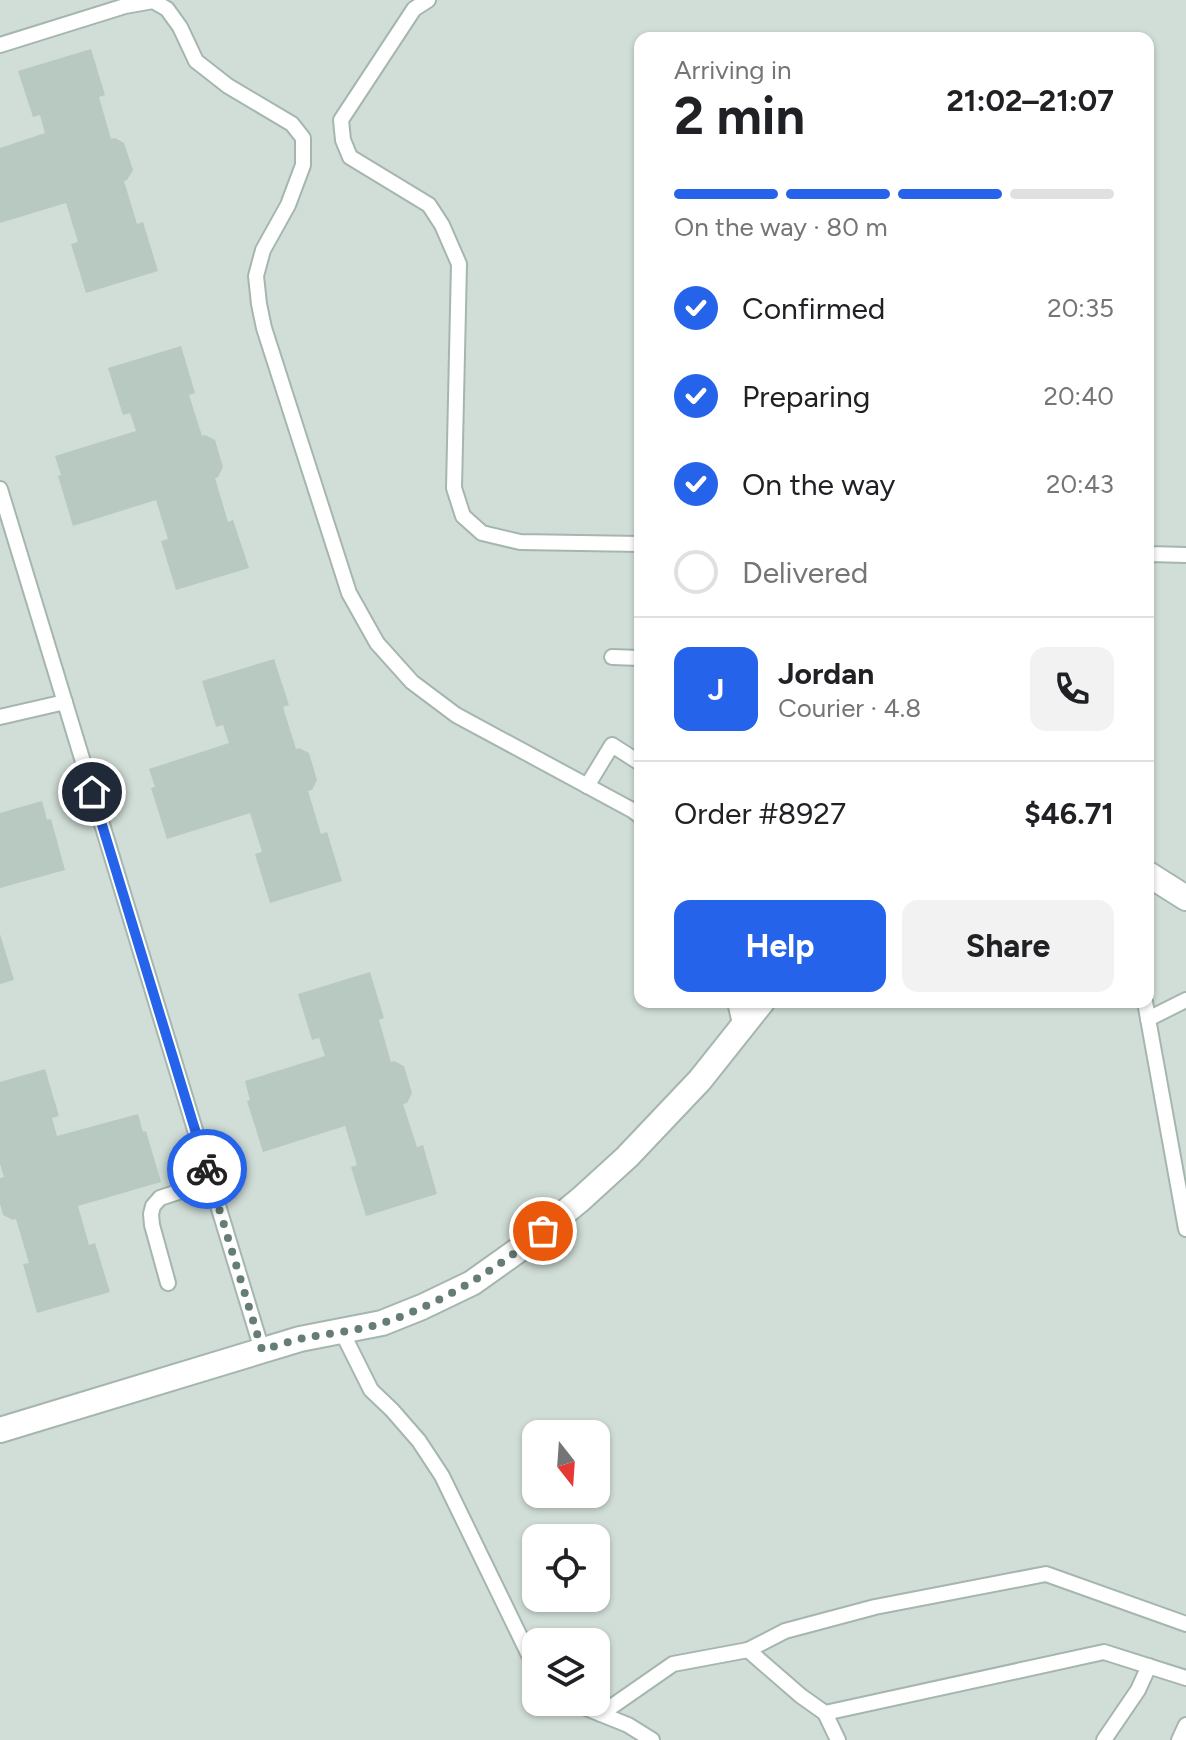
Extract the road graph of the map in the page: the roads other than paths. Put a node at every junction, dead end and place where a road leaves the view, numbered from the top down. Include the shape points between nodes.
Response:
1 (428, 0) edge
2 (0, 45) edge
3 (0, 489) edge
4 (634, 544) edge
5 (1154, 554) edge
6 (1186, 555) edge
7 (612, 657) dead end
8 (634, 658) edge
9 (65, 702) junction
10 (0, 717) edge
11 (634, 759) edge
12 (587, 786) junction
13 (634, 812) edge
14 (1154, 878) edge
15 (1186, 898) edge
16 (1186, 1000) edge
17 (736, 1008) edge
18 (757, 1008) edge
19 (1146, 1008) edge
20 (1148, 1019) junction
21 (741, 1028) junction
22 (211, 1181) junction
23 (1186, 1229) edge
24 (168, 1283) dead end
25 (342, 1332) junction
26 (262, 1350) junction
27 (0, 1430) edge
28 (1186, 1624) edge
29 (522, 1641) edge
30 (748, 1650) junction
31 (1149, 1666) junction
32 (1186, 1678) edge
33 (610, 1708) edge
34 (825, 1713) junction
35 (606, 1716) edge
36 (1186, 1725) edge
37 (652, 1740) edge
38 (838, 1740) edge
39 (1104, 1740) edge
40 (1179, 1740) edge

1 - 4 lane via 414,9 341,120 350,157 429,205 459,264 454,488 463,516 482,533 520,542
2 - 12 lane via 153,1 167,9 196,61 292,124 303,138 303,165 263,250 256,276 259,304 349,593 377,643 412,682 456,715
3 - 9 lane
5 - 6 lane
7 - 8 lane
9 - 10 lane
9 - 22 lane
11 - 12 lane via 612,745
12 - 13 lane
14 - 15 street
16 - 20 lane
17 - 21 lane
18 - 21 street
19 - 20 lane
20 - 23 lane
21 - 25 street via 627,1157 524,1246 472,1283 422,1307
22 - 24 lane via 160,1198 153,1206 152,1225
22 - 26 lane
25 - 26 street
25 - 29 lane via 371,1390 419,1441 442,1476
26 - 27 street
28 - 30 lane via 1046,1574 875,1607 785,1631
30 - 33 lane via 673,1664
30 - 34 lane
31 - 32 lane
31 - 34 lane via 1104,1652
31 - 39 lane
34 - 38 lane
35 - 37 lane
36 - 40 lane

